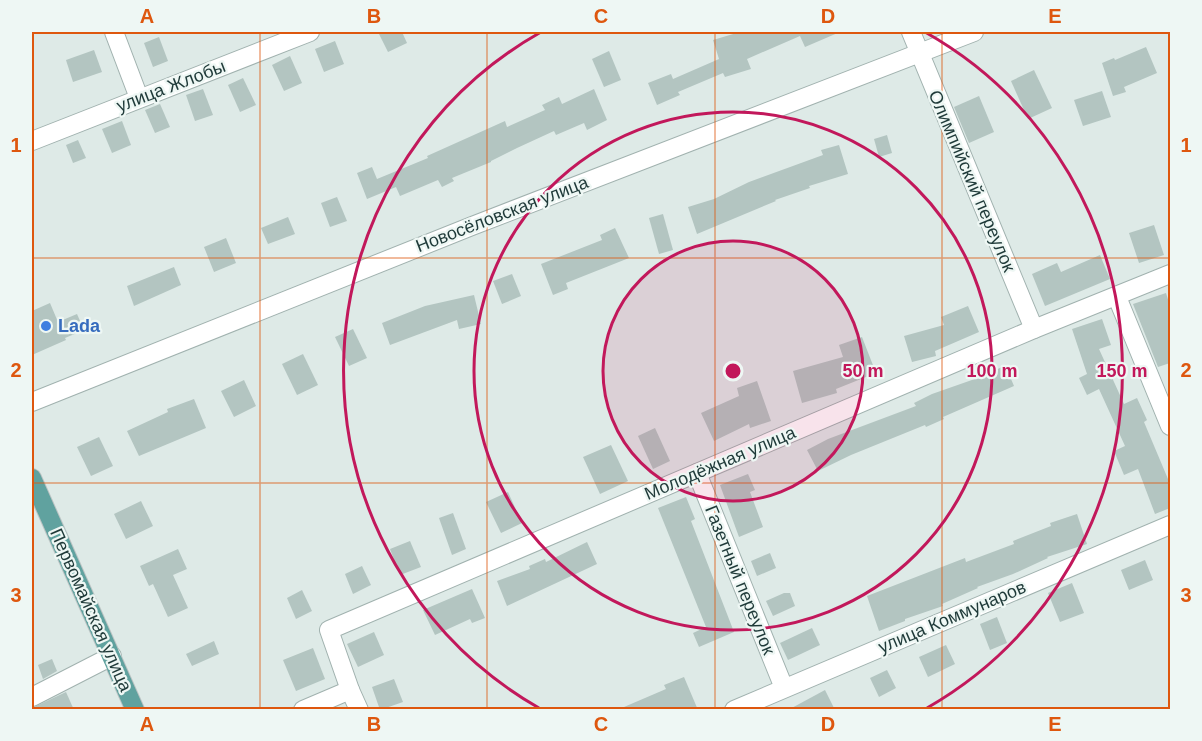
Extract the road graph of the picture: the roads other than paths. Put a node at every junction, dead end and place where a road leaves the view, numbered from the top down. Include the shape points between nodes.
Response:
1 (114, 32) edge
2 (310, 32) edge
3 (911, 32) edge
4 (974, 32) edge
5 (919, 53) junction
6 (139, 98) junction
7 (32, 141) edge
8 (1170, 274) edge
9 (1117, 297) junction
10 (1034, 329) junction
11 (32, 402) edge
12 (1170, 426) edge
13 (697, 473) junction
14 (32, 478) edge
15 (1170, 525) edge
16 (112, 656) junction
17 (784, 688) junction
18 (350, 690) junction
19 (32, 697) edge
20 (135, 710) edge
21 (303, 710) edge
22 (359, 710) edge
23 (734, 710) edge

1 - 6 street
2 - 6 street, улица Жлобы
3 - 5 street, Олимпийский переулок
4 - 5 street, Новосёловская улица
5 - 10 street, Олимпийский переулок
5 - 11 street, Новосёловская улица via 471,226
6 - 7 street, улица Жлобы
8 - 9 street, Молодёжная улица
9 - 10 street, Молодёжная улица
9 - 12 street
10 - 13 street, Молодёжная улица
13 - 17 street, Газетный переулок
13 - 18 street, Молодёжная улица via 329,630
14 - 16 main road, Первомайская улица
15 - 17 street, улица Коммунаров
16 - 19 street
16 - 20 main road, Первомайская улица
17 - 23 street, улица Коммунаров
18 - 21 street
18 - 22 street

